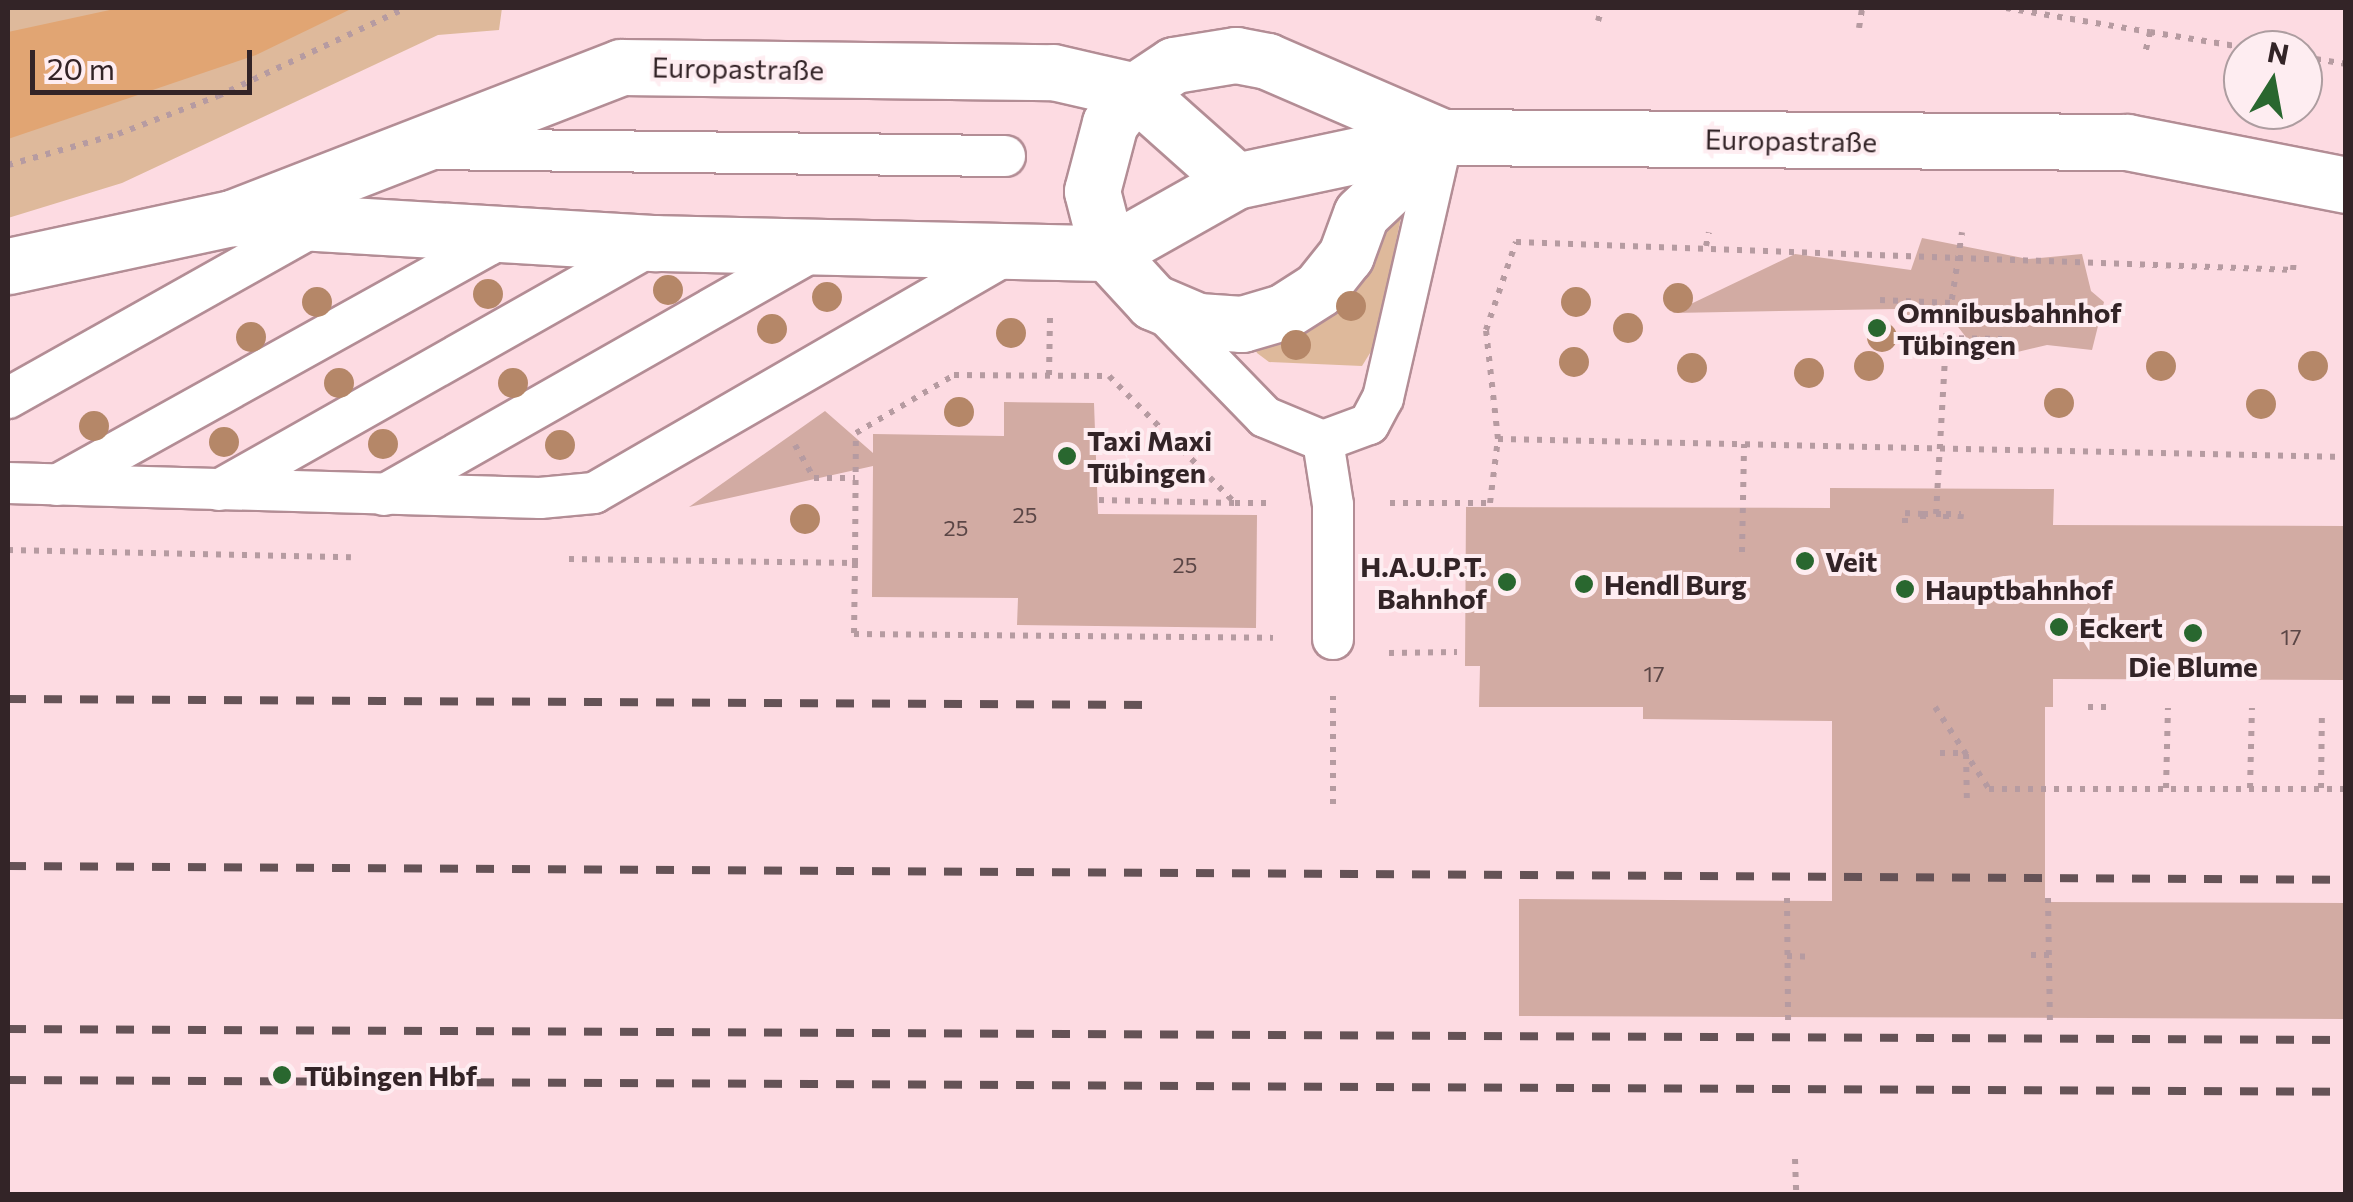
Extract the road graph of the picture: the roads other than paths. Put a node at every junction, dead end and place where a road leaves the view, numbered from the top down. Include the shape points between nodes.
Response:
1 (1135, 91) junction
2 (1443, 138) junction
3 (405, 149) junction
4 (1005, 156) dead end
5 (1236, 181) junction
6 (2346, 185) edge
7 (232, 218) junction
8 (313, 228) junction
9 (505, 236) junction
10 (656, 243) junction
11 (822, 245) junction
12 (1017, 249) junction
13 (1108, 253) junction
14 (8, 266) edge
15 (1153, 302) junction
16 (8, 398) edge
17 (1323, 441) junction
18 (8, 483) edge
19 (57, 485) junction
20 (218, 490) junction
21 (384, 494) junction
22 (1333, 639) road end

1 - 2 street via 1174,65 1236,54 1267,61
1 - 3 street, Europastraße via 1053,72 622,67
1 - 5 street, Europastraße
1 - 13 street via 1110,123 1096,159 1092,191
2 - 5 street, Europastraße
2 - 6 street, Europastraße via 2127,142
2 - 15 street via 1361,214 1346,255 1319,289 1284,312 1242,324 1213,322
2 - 17 lane via 1383,398 1369,424
3 - 4 lane
3 - 7 street, Europastraße
5 - 13 street, Europastraße
7 - 8 street, Europastraße
7 - 14 street, Europastraße
8 - 9 street, Europastraße
8 - 16 lane
9 - 10 street, Europastraße
9 - 19 lane
10 - 11 street, Europastraße
10 - 20 lane
11 - 12 street, Europastraße
11 - 21 lane
12 - 13 street, Europastraße
12 - 21 lane via 594,492 540,498
13 - 15 street
15 - 17 lane via 1237,396 1264,418
17 - 22 lane via 1332,503
18 - 19 lane
19 - 20 lane
20 - 21 lane

